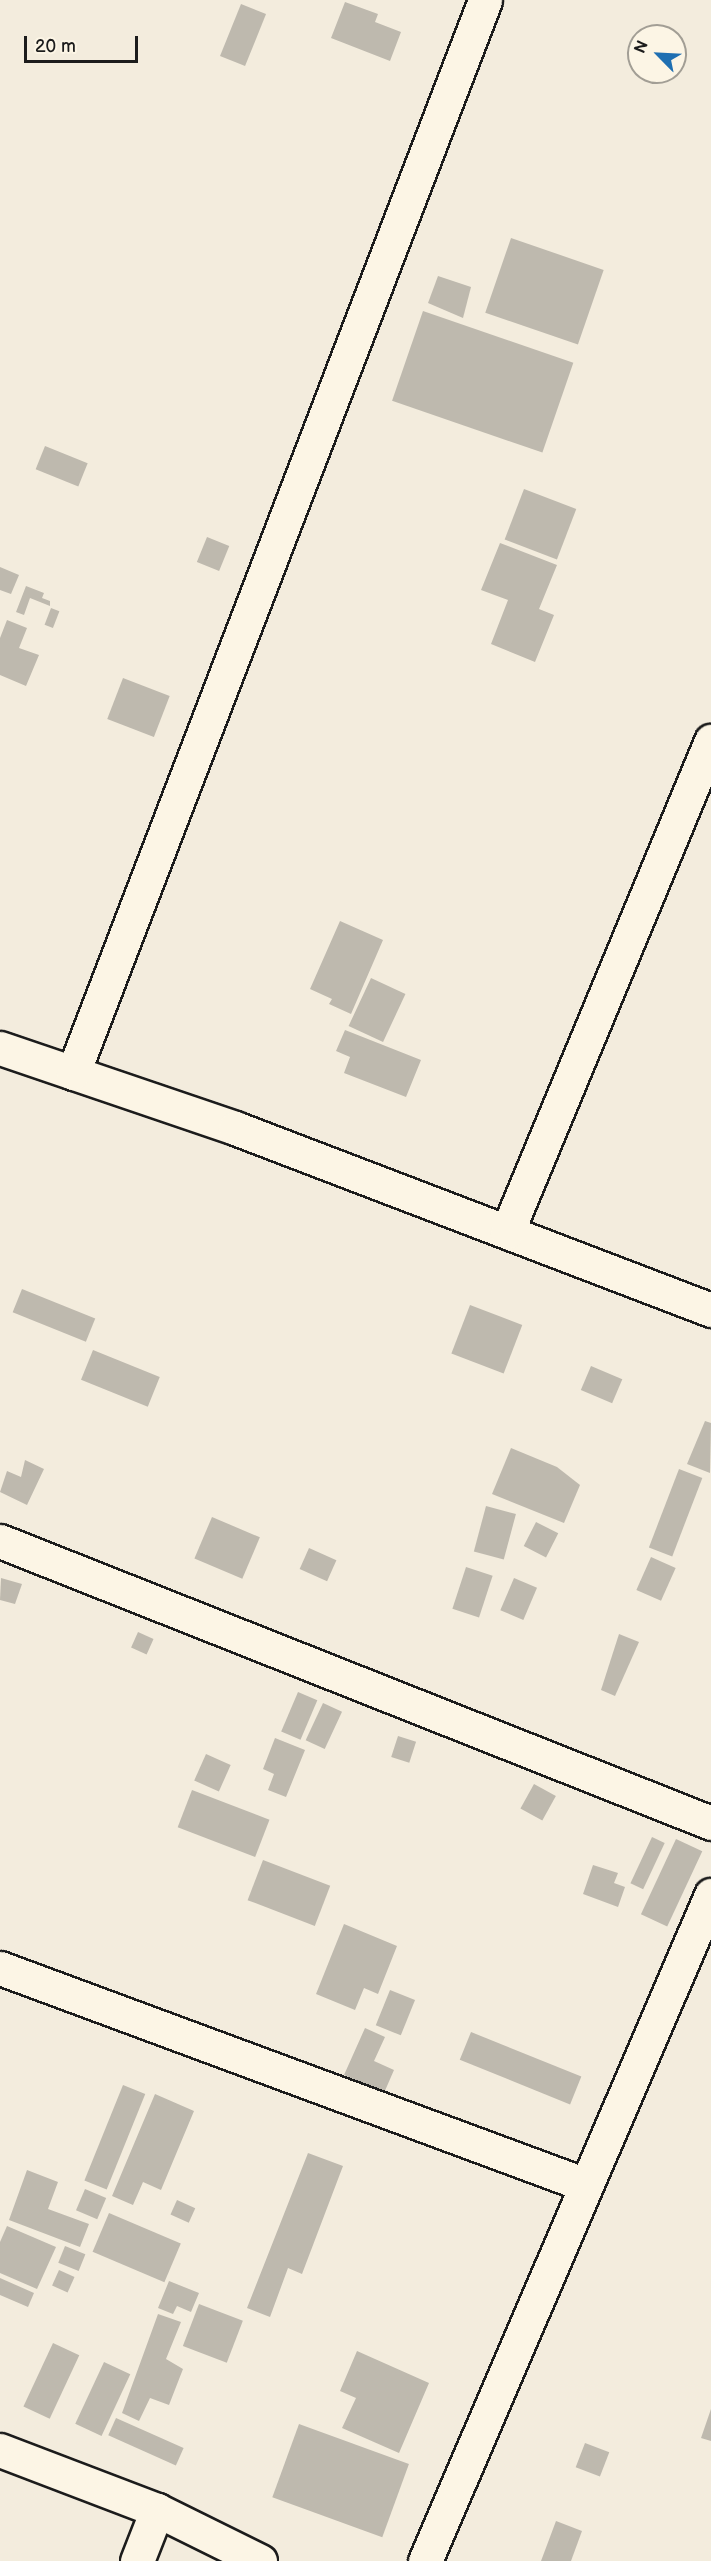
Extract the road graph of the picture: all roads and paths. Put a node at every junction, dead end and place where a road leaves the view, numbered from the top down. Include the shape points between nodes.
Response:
1 (484, 0) edge
2 (711, 741) edge
3 (0, 1048) edge
4 (73, 1072) junction
5 (507, 1232) junction
6 (711, 1310) edge
7 (0, 1541) edge
8 (711, 1823) edge
9 (711, 1895) edge
10 (0, 1968) edge
11 (586, 2185) junction
12 (0, 2450) edge
13 (157, 2510) junction
14 (137, 2561) edge
15 (260, 2561) edge
16 (425, 2561) edge

1 - 4 street
2 - 5 street
3 - 4 street
4 - 5 street via 235,1128
5 - 6 street
7 - 8 street
9 - 11 street
10 - 11 street
11 - 16 street
12 - 13 street
13 - 14 street
13 - 15 street

